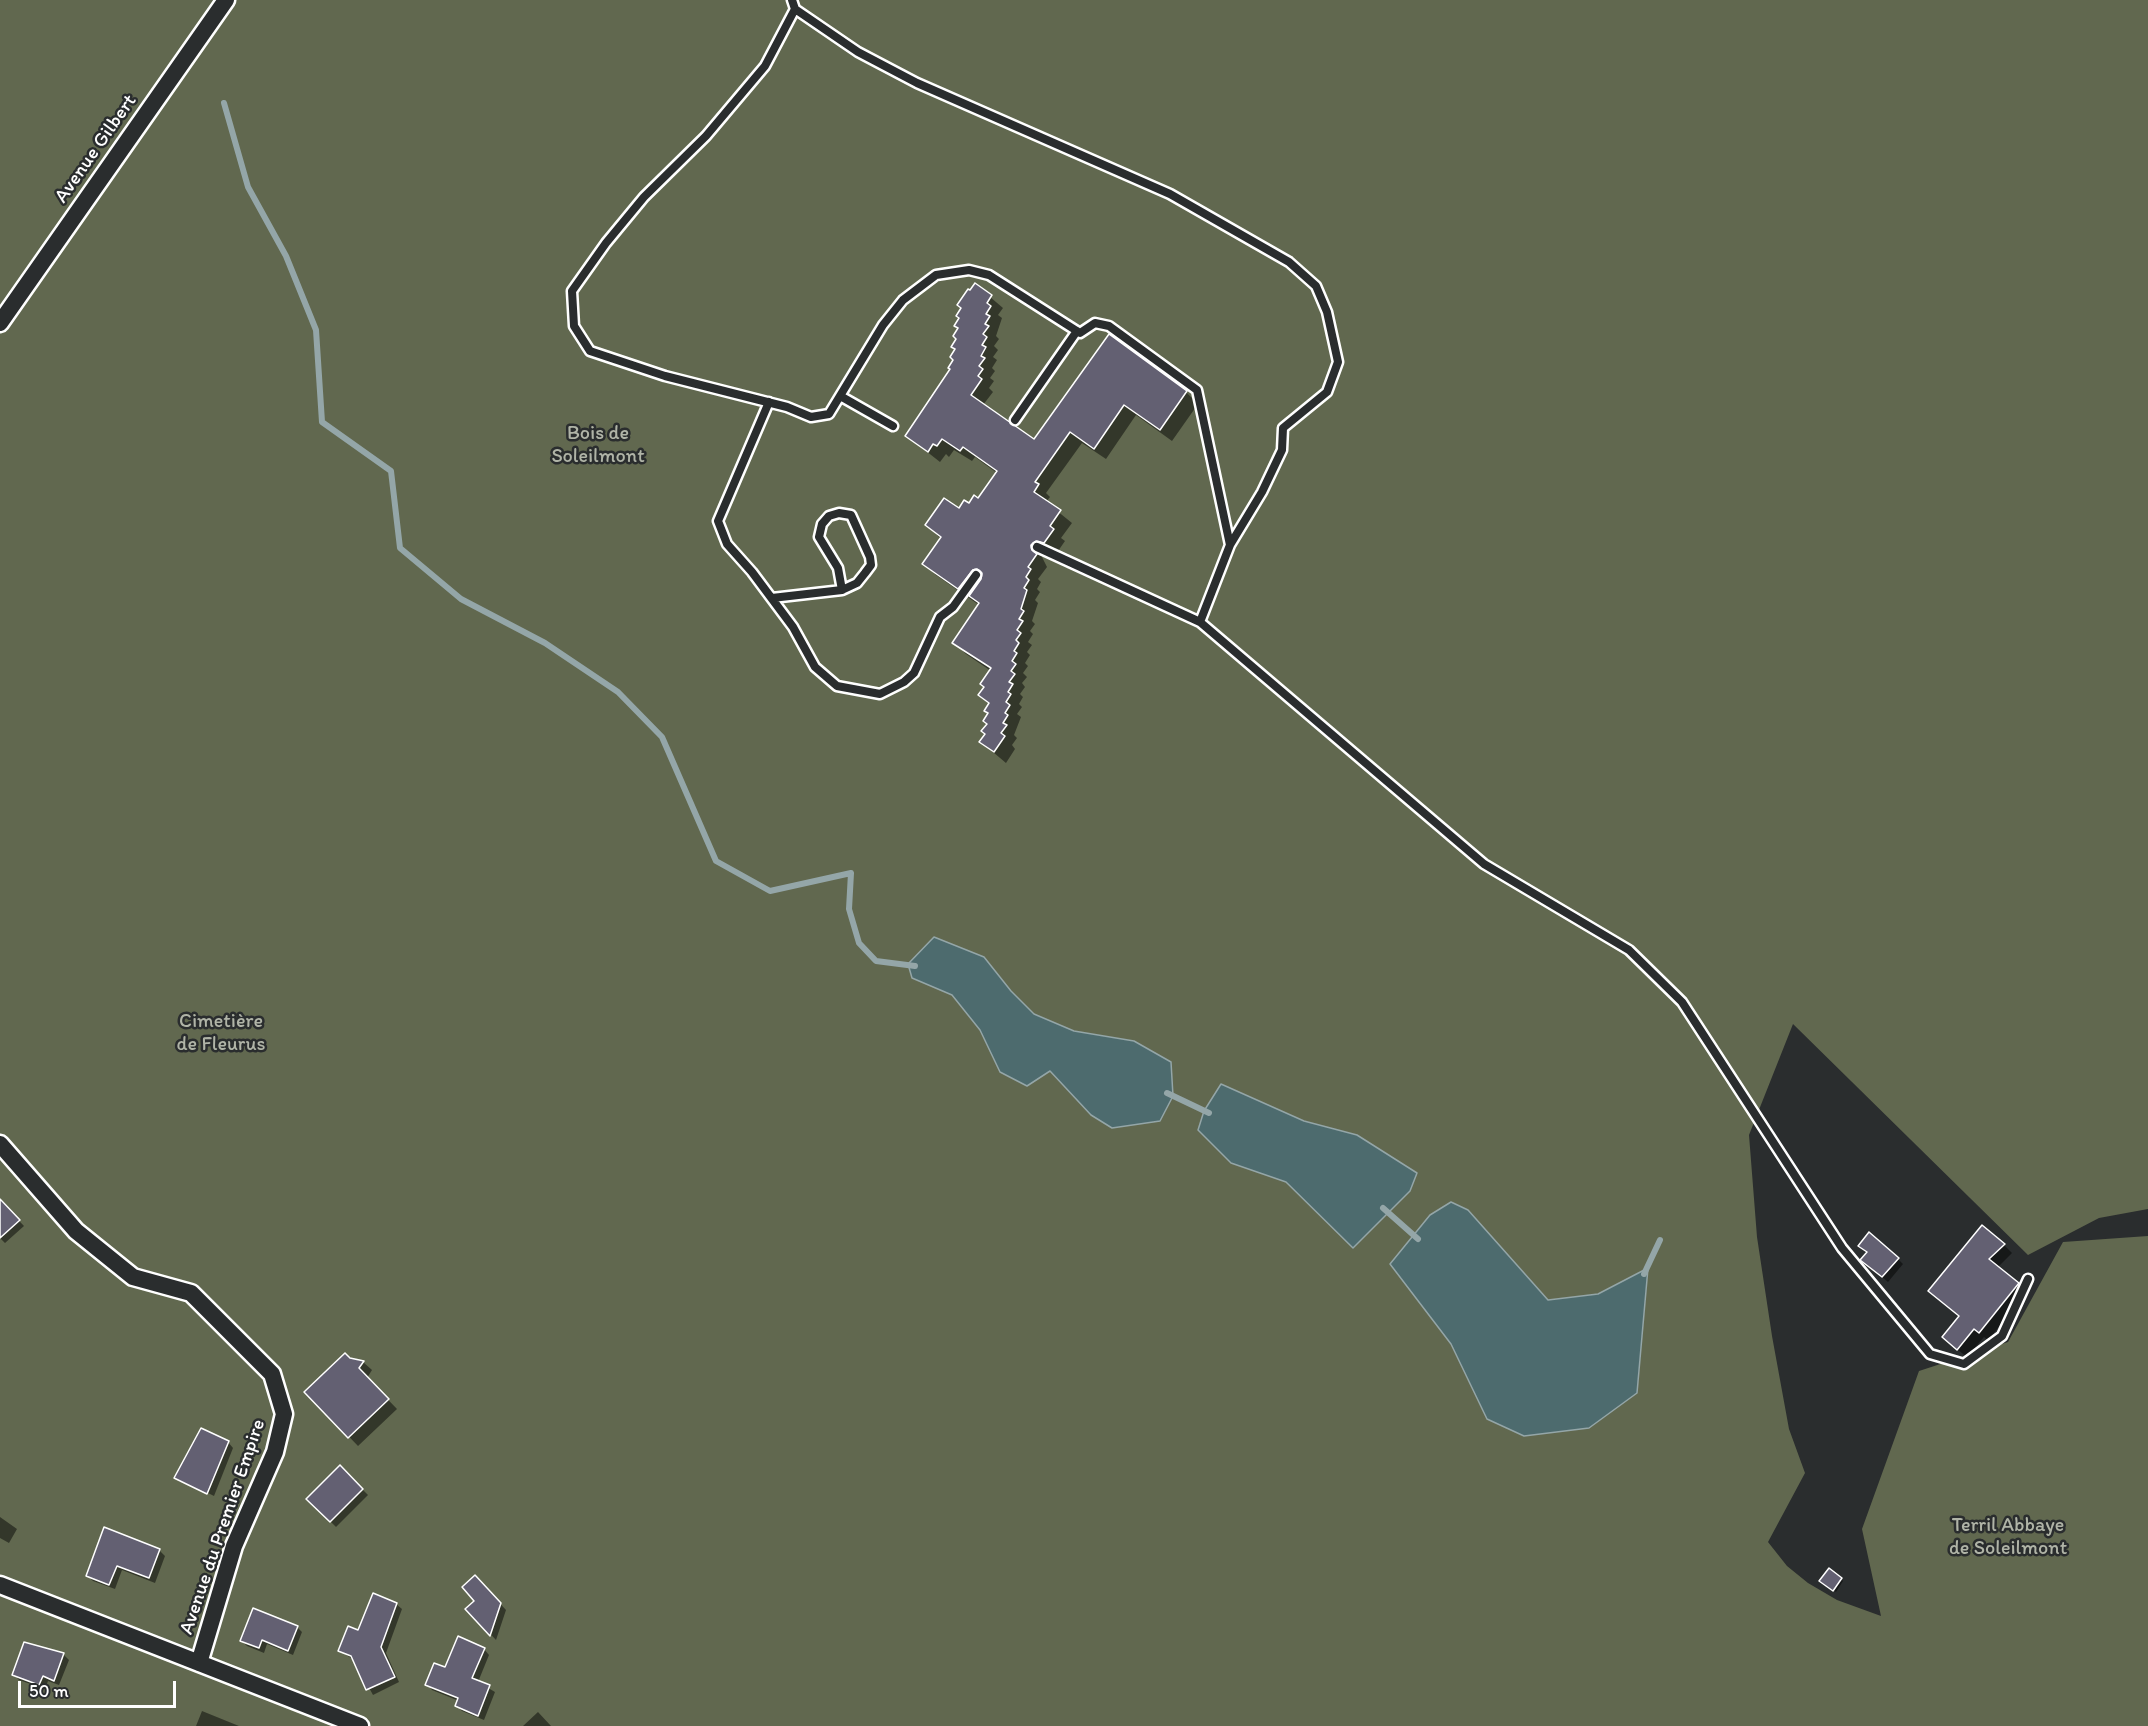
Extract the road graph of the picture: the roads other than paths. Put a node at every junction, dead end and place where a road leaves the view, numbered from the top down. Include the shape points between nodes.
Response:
1 (226, 0) edge
2 (793, 4) edge
3 (0, 323) edge
4 (1077, 332) junction
5 (842, 397) junction
6 (769, 402) junction
7 (1015, 420) dead end
8 (893, 426) dead end
9 (1230, 545) junction
10 (1037, 547) dead end
11 (976, 575) dead end
12 (842, 590) junction
13 (772, 598) junction
14 (1200, 622) junction
15 (0, 1144) edge
16 (2028, 1279) dead end
17 (0, 1586) edge
18 (199, 1663) junction
19 (360, 1726) edge

1 - 3 street, Avenue Gilbert
2 - 6 lane via 765,66 706,136 644,197 572,291 574,326 590,351 665,376
2 - 9 lane via 858,52 917,83 1170,194 1289,262 1317,286 1338,362 1327,392 1283,429 1282,450
4 - 5 lane via 989,275 969,270 936,275 903,300 883,325
4 - 7 lane
4 - 9 lane via 1095,323 1109,326 1197,390
5 - 6 lane via 829,414 811,417
5 - 8 lane
6 - 13 lane via 718,521 726,544
9 - 14 lane
10 - 14 lane
11 - 13 lane via 940,617 914,673 880,694 837,686 815,667
12 - 12 lane via 838,568 819,537 822,524 829,516 840,513 851,516 871,565 857,583
12 - 13 lane
14 - 16 lane via 1484,864 1629,950 1682,1002 1842,1248 1930,1354 1964,1364 2002,1336
15 - 18 street, Avenue du Premier Empire via 76,1231 133,1277 191,1293 272,1374 284,1414 275,1452 234,1546
17 - 18 street
18 - 19 street

